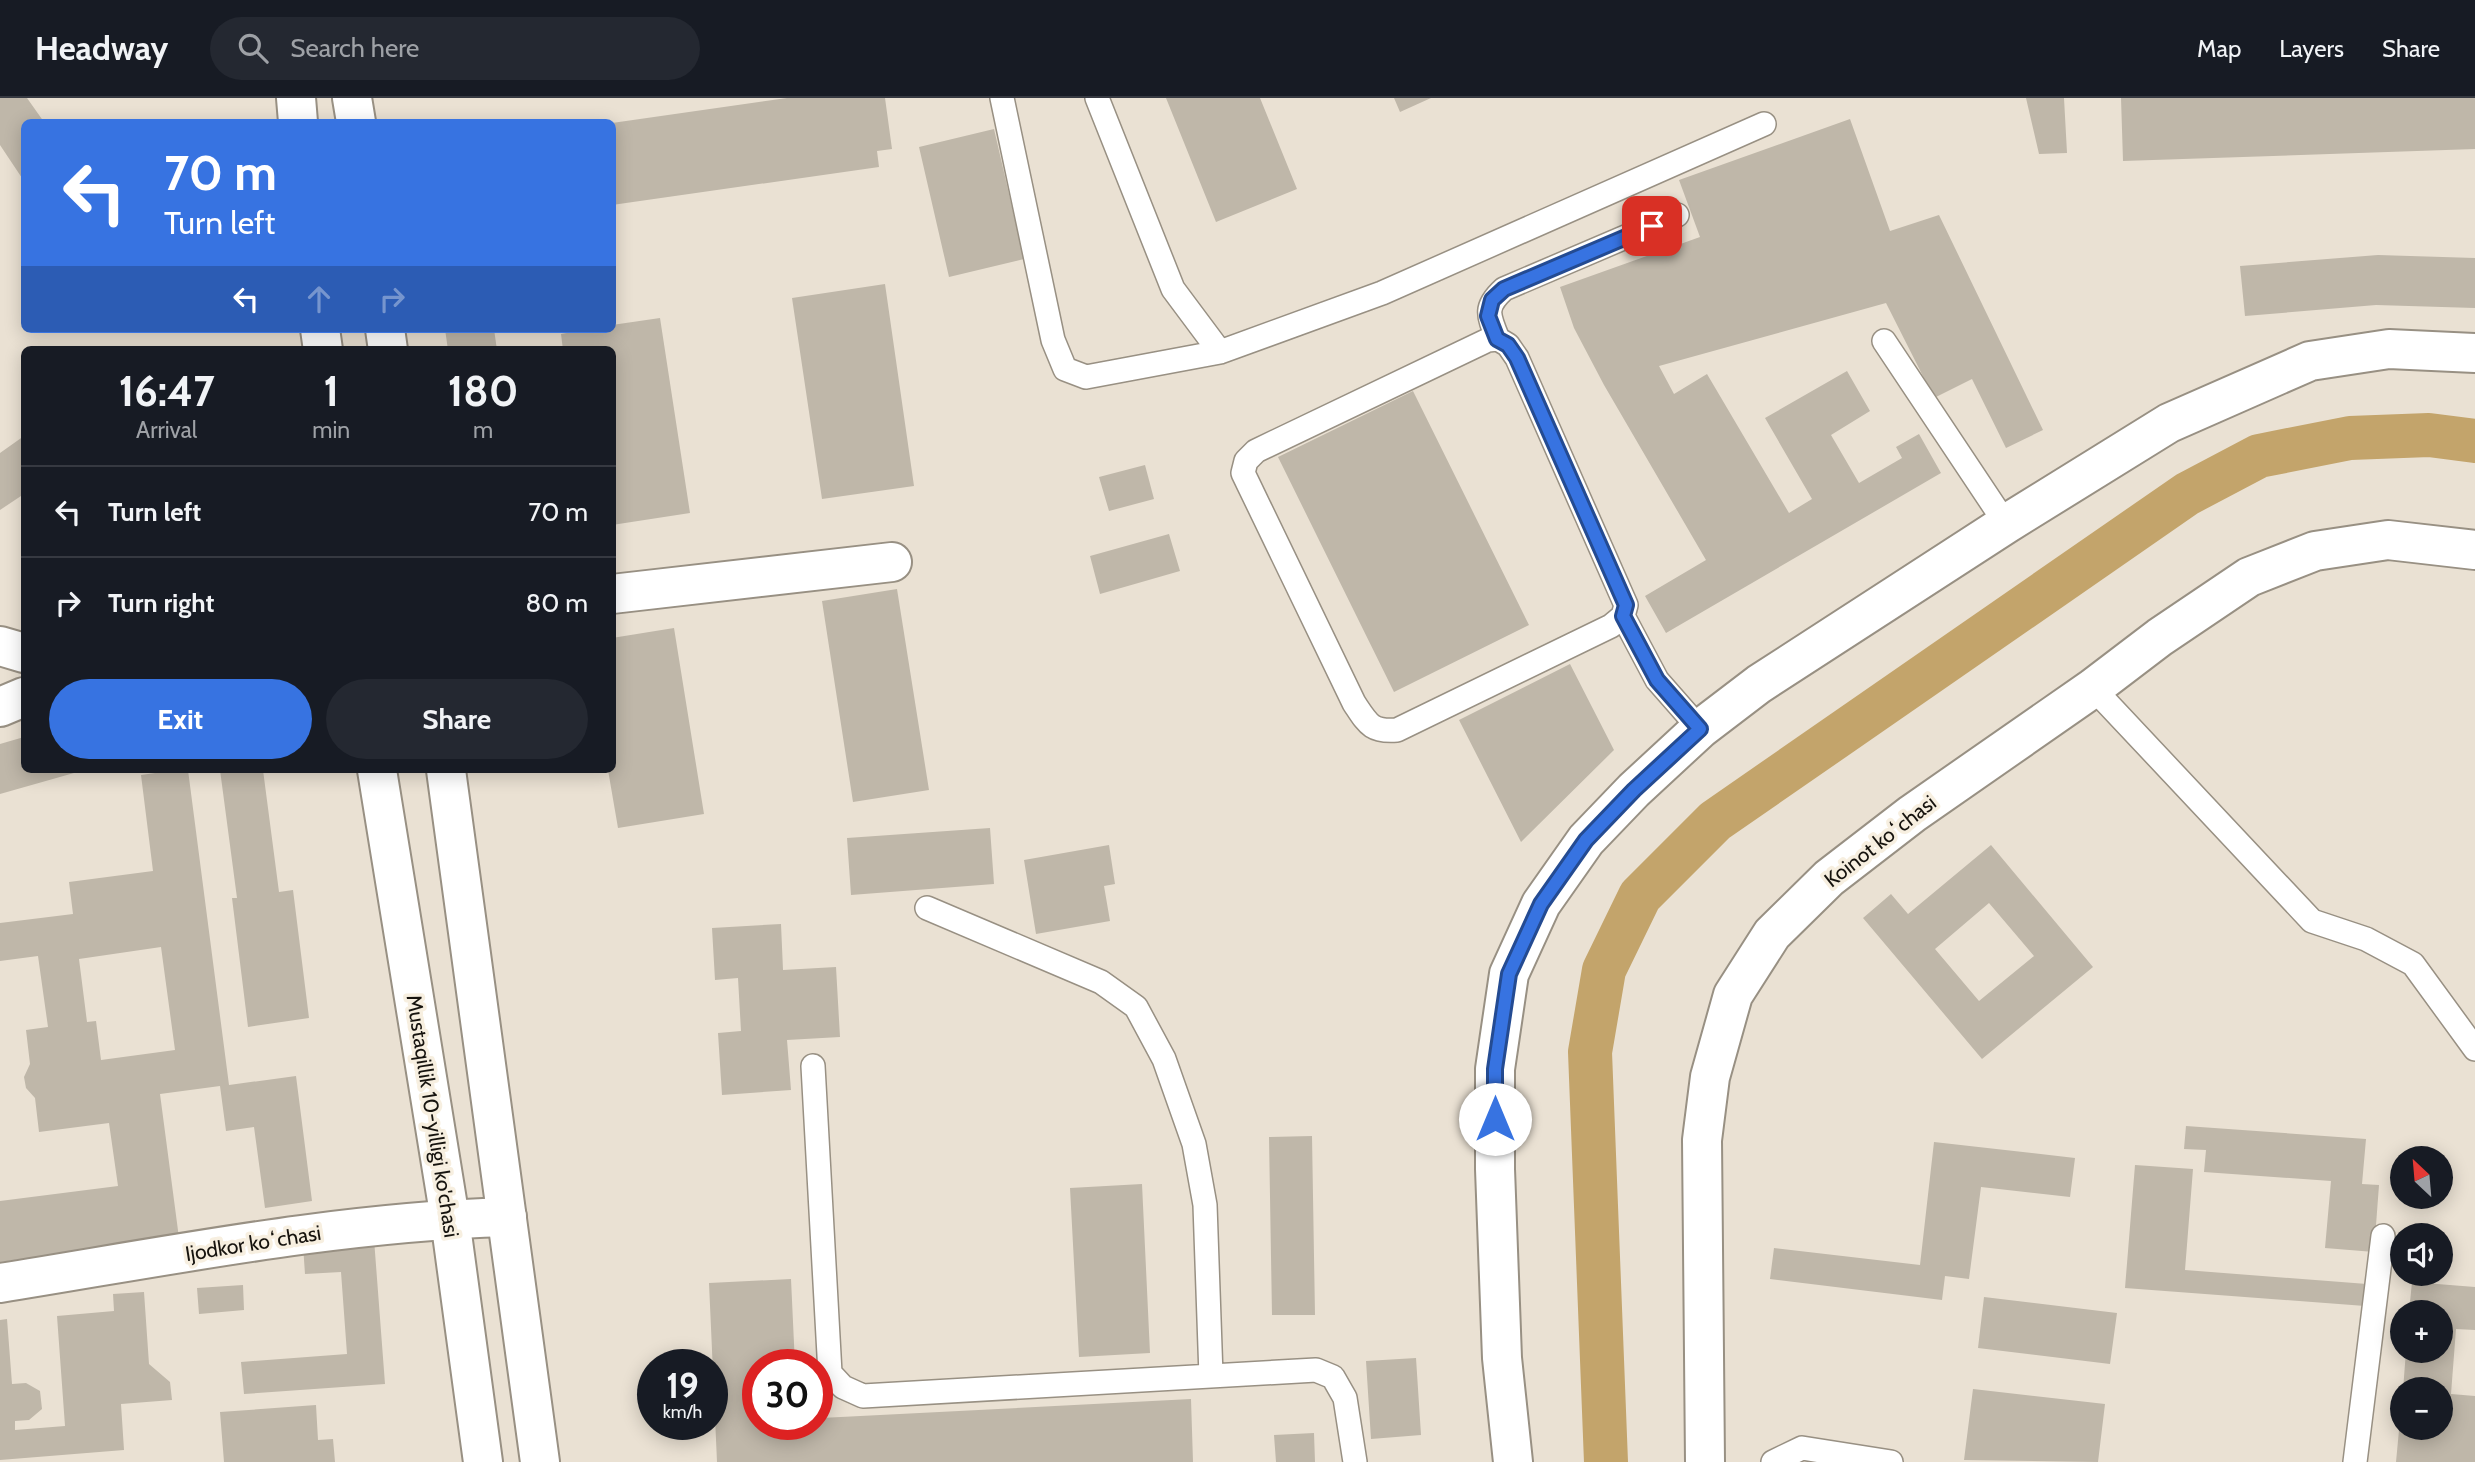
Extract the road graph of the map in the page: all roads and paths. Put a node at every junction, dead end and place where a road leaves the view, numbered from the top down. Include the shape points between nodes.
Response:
1 (296, 98) edge
2 (352, 98) edge
3 (1002, 98) edge
4 (1097, 98) edge
5 (298, 119) edge
6 (356, 119) edge
7 (1764, 124) dead end
8 (1677, 215) dead end
9 (1497, 339) junction
10 (1884, 341) dead end
11 (1220, 352) junction
12 (2475, 353) edge
13 (2006, 524) junction
14 (2475, 550) edge
15 (892, 562) dead end
16 (616, 594) edge
17 (1623, 616) junction
18 (0, 646) edge
19 (21, 652) edge
20 (2093, 688) junction
21 (21, 698) edge
22 (0, 707) edge
23 (1700, 729) junction
24 (377, 773) edge
25 (446, 773) edge
26 (927, 908) dead end
27 (2475, 1049) edge
28 (813, 1066) dead end
29 (507, 1217) junction
30 (450, 1219) junction
31 (2383, 1237) dead end
32 (0, 1283) edge
33 (1211, 1376) junction
34 (484, 1462) edge
35 (540, 1462) edge
36 (1355, 1462) edge
37 (1513, 1462) edge
38 (1705, 1462) edge
39 (1773, 1462) edge
40 (1891, 1462) edge
41 (2355, 1462) edge

1 - 5 street
2 - 6 street
3 - 11 lane via 1053,340 1065,369 1086,377
4 - 11 lane via 1173,289
7 - 11 lane via 1382,293
8 - 9 lane via 1504,289 1492,300 1488,316
9 - 17 lane via 1517,358 1626,605
9 - 17 lane via 1256,451 1243,473 1354,703 1368,724 1380,732 1397,730 1590,637
10 - 13 lane
12 - 13 street via 2389,349 2310,361 2169,423
13 - 23 street via 1759,684
14 - 20 street, Koinot koʻchasi via 2388,540 2315,551 2249,577
15 - 16 street
17 - 23 lane via 1657,680
18 - 19 street
20 - 27 lane via 2312,921 2366,939 2413,964
20 - 38 street, Koinot koʻchasi via 1829,878 1772,934 1733,995 1710,1076 1702,1140
21 - 22 street
23 - 37 street via 1586,840 1541,904 1509,974 1495,1069 1494,1168 1502,1358
24 - 30 street, Mustaqillik 10-yilligi ko'chasi
25 - 29 street
26 - 33 lane via 1101,982 1136,1007 1164,1059 1194,1144 1205,1205
28 - 33 lane via 830,1373 843,1387 863,1396
29 - 30 street, Ijodkor koʻchasi
29 - 35 street
30 - 32 street, Ijodkor koʻchasi via 308,1234
30 - 34 street, Mustaqillik 10-yilligi ko'chasi
31 - 41 lane
33 - 36 lane via 1316,1370 1333,1377 1345,1398
39 - 40 lane via 1802,1448

